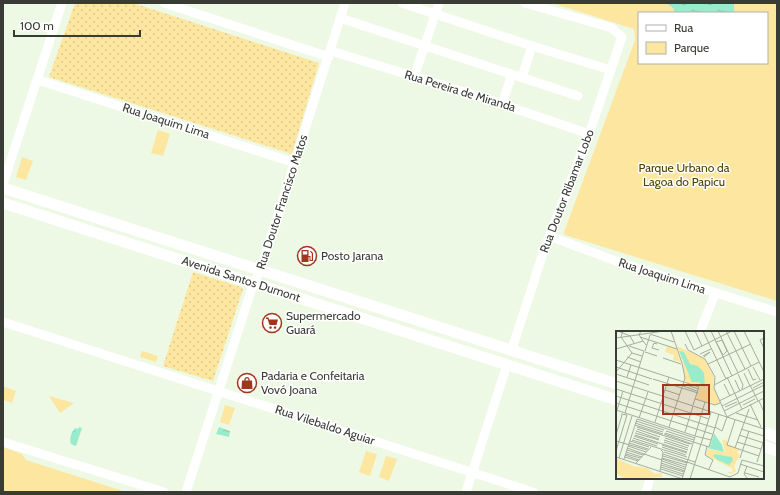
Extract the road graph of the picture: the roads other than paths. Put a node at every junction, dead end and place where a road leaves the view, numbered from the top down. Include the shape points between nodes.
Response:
1 (62, 3) edge
2 (164, 3) edge
3 (345, 3) edge
4 (402, 3) edge
5 (438, 3) edge
6 (525, 3) edge
7 (435, 14) junction
8 (340, 18) junction
9 (425, 44) junction
10 (532, 46) junction
11 (330, 54) junction
12 (611, 70) junction
13 (512, 74) junction
14 (414, 77) junction
15 (522, 77) junction
16 (38, 80) junction
17 (578, 96) dead end
18 (502, 104) junction
19 (589, 134) junction
20 (295, 163) junction
21 (3, 184) edge
22 (3, 188) edge
23 (3, 203) edge
24 (136, 230) junction
25 (549, 236) junction
26 (132, 244) junction
27 (260, 270) junction
28 (254, 284) junction
29 (715, 294) junction
30 (388, 310) junction
31 (777, 312) edge
32 (408, 318) junction
33 (3, 322) edge
34 (383, 325) junction
35 (700, 331) edge
36 (403, 332) junction
37 (512, 349) junction
38 (507, 365) junction
39 (616, 384) edge
40 (218, 391) junction
41 (616, 400) edge
42 (764, 432) edge
43 (777, 437) edge
44 (3, 442) edge
45 (764, 446) edge
46 (777, 450) edge
47 (472, 472) junction
48 (650, 479) edge
49 (164, 492) edge
50 (186, 492) edge
51 (466, 492) edge
52 (533, 492) edge
53 (646, 492) edge

1 - 16 street
2 - 11 street, Rua Pereira de Miranda
3 - 8 street, Rua Doutor Francisco Matos
4 - 7 street
5 - 7 street
6 - 12 street, Rua Doutor Ribamar Lobo via 612,28 620,34 622,37
7 - 9 street
7 - 10 street
8 - 9 street
8 - 11 street, Rua Doutor Francisco Matos
9 - 13 street
9 - 14 street
10 - 12 street
10 - 15 street
11 - 14 street, Rua Pereira de Miranda
11 - 20 street, Rua Doutor Francisco Matos
12 - 19 street, Rua Doutor Ribamar Lobo
13 - 15 street
13 - 18 street
14 - 18 street, Rua Pereira de Miranda
15 - 17 street
16 - 20 street, Rua Joaquim Lima
16 - 21 street
18 - 19 street, Rua Pereira de Miranda
19 - 25 street, Rua Doutor Ribamar Lobo
20 - 27 street, Rua Doutor Francisco Matos
22 - 24 main road, Avenida Santos Dumont
23 - 26 main road, Avenida Santos Dumont
24 - 26 main road
24 - 27 main road, Avenida Santos Dumont
25 - 29 street, Rua Joaquim Lima
25 - 37 street, Rua Doutor Ribamar Lobo
26 - 28 main road, Avenida Santos Dumont
27 - 28 street, Rua Doutor Francisco Matos
27 - 30 main road, Avenida Santos Dumont
28 - 34 main road, Avenida Santos Dumont
28 - 40 street, Rua Doutor Francisco Matos
29 - 31 street, Rua Joaquim Lima
29 - 35 street
30 - 32 main road, Avenida Santos Dumont
30 - 34 main road
32 - 36 main road
32 - 37 main road, Avenida Santos Dumont
33 - 40 street, Rua Vilebaldo Aguiar
34 - 36 main road, Avenida Santos Dumont
36 - 38 main road, Avenida Santos Dumont
37 - 39 main road, Avenida Santos Dumont
38 - 41 main road, Avenida Santos Dumont
38 - 47 street
40 - 47 street, Rua Vilebaldo Aguiar
40 - 50 street, Rua Doutor Francisco Matos
42 - 43 main road
44 - 49 street
45 - 46 main road
47 - 51 street
47 - 52 street, Rua Vilebaldo Aguiar
48 - 53 street

